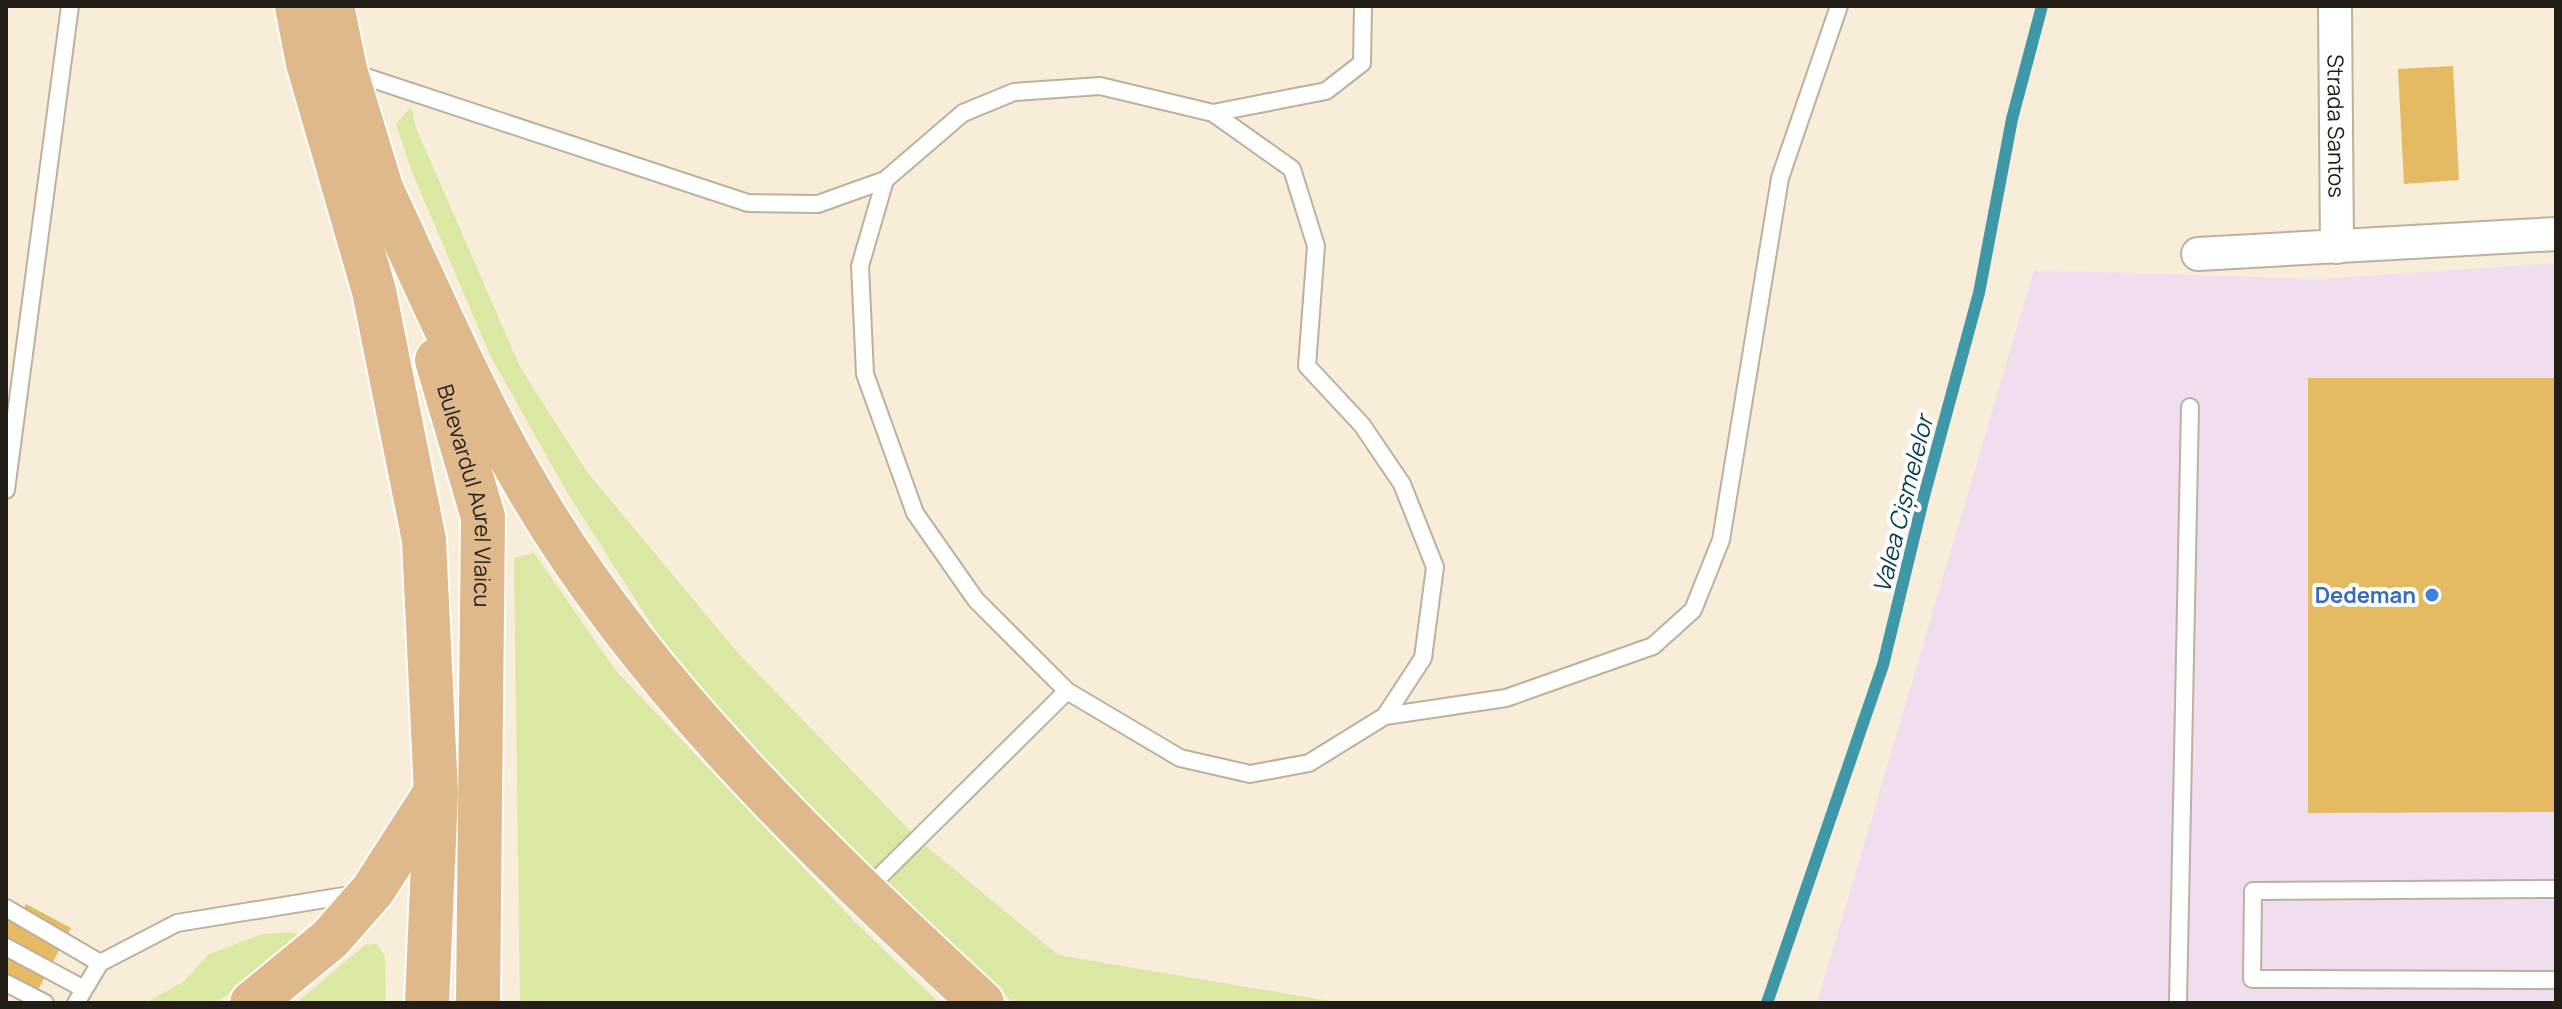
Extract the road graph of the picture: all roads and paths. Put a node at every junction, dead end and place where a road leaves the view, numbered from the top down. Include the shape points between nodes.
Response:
1 (70, 6) edge
2 (297, 6) edge
3 (332, 6) edge
4 (1363, 6) edge
5 (1839, 6) edge
6 (2335, 6) edge
7 (345, 70) junction
8 (1213, 113) junction
9 (885, 180) junction
10 (379, 184) junction
11 (2556, 234) edge
12 (2337, 247) junction
13 (2198, 254) dead end
14 (2190, 407) dead end
15 (6, 490) edge
16 (1067, 691) junction
17 (1385, 716) junction
18 (436, 793) junction
19 (2556, 889) edge
20 (373, 890) junction
21 (864, 891) junction
22 (6, 908) edge
23 (6, 947) edge
24 (100, 963) junction
25 (2556, 980) edge
26 (6, 983) edge
27 (80, 996) edge
28 (45, 1003) edge
29 (252, 1003) edge
30 (427, 1003) edge
31 (478, 1003) edge
32 (982, 1003) edge
33 (2178, 1003) edge

1 - 15 lane
2 - 18 main road, Bulevardul Aurel Vlaicu via 308,63 374,291 424,540
3 - 7 main road, Bulevardul Aurel Vlaicu
4 - 8 lane via 1362,63 1326,91
5 - 17 lane via 1780,178 1721,540 1693,610 1653,646 1506,698
6 - 12 street, Strada Santos
7 - 9 lane via 748,203 818,204
7 - 10 main road, Bulevardul Aurel Vlaicu
8 - 9 lane via 1100,86 1014,92 963,113
8 - 17 lane via 1292,169 1316,246 1307,366 1362,425 1402,484 1435,567 1423,658
9 - 16 lane via 860,266 865,374 923,526 976,600
10 - 21 main road via 478,396 528,489 593,588 669,685
10 - 31 main road, Bulevardul Aurel Vlaicu via 483,517
11 - 12 street
12 - 13 street
14 - 33 lane
16 - 17 lane via 1180,758 1250,774 1309,763
16 - 21 lane
18 - 20 main road
18 - 30 main road, Bulevardul Aurel Vlaicu
19 - 25 lane via 2253,891 2252,979
20 - 24 lane via 177,923
20 - 29 main road via 330,939
21 - 32 main road
22 - 24 lane
23 - 27 lane
24 - 27 lane
26 - 28 lane

